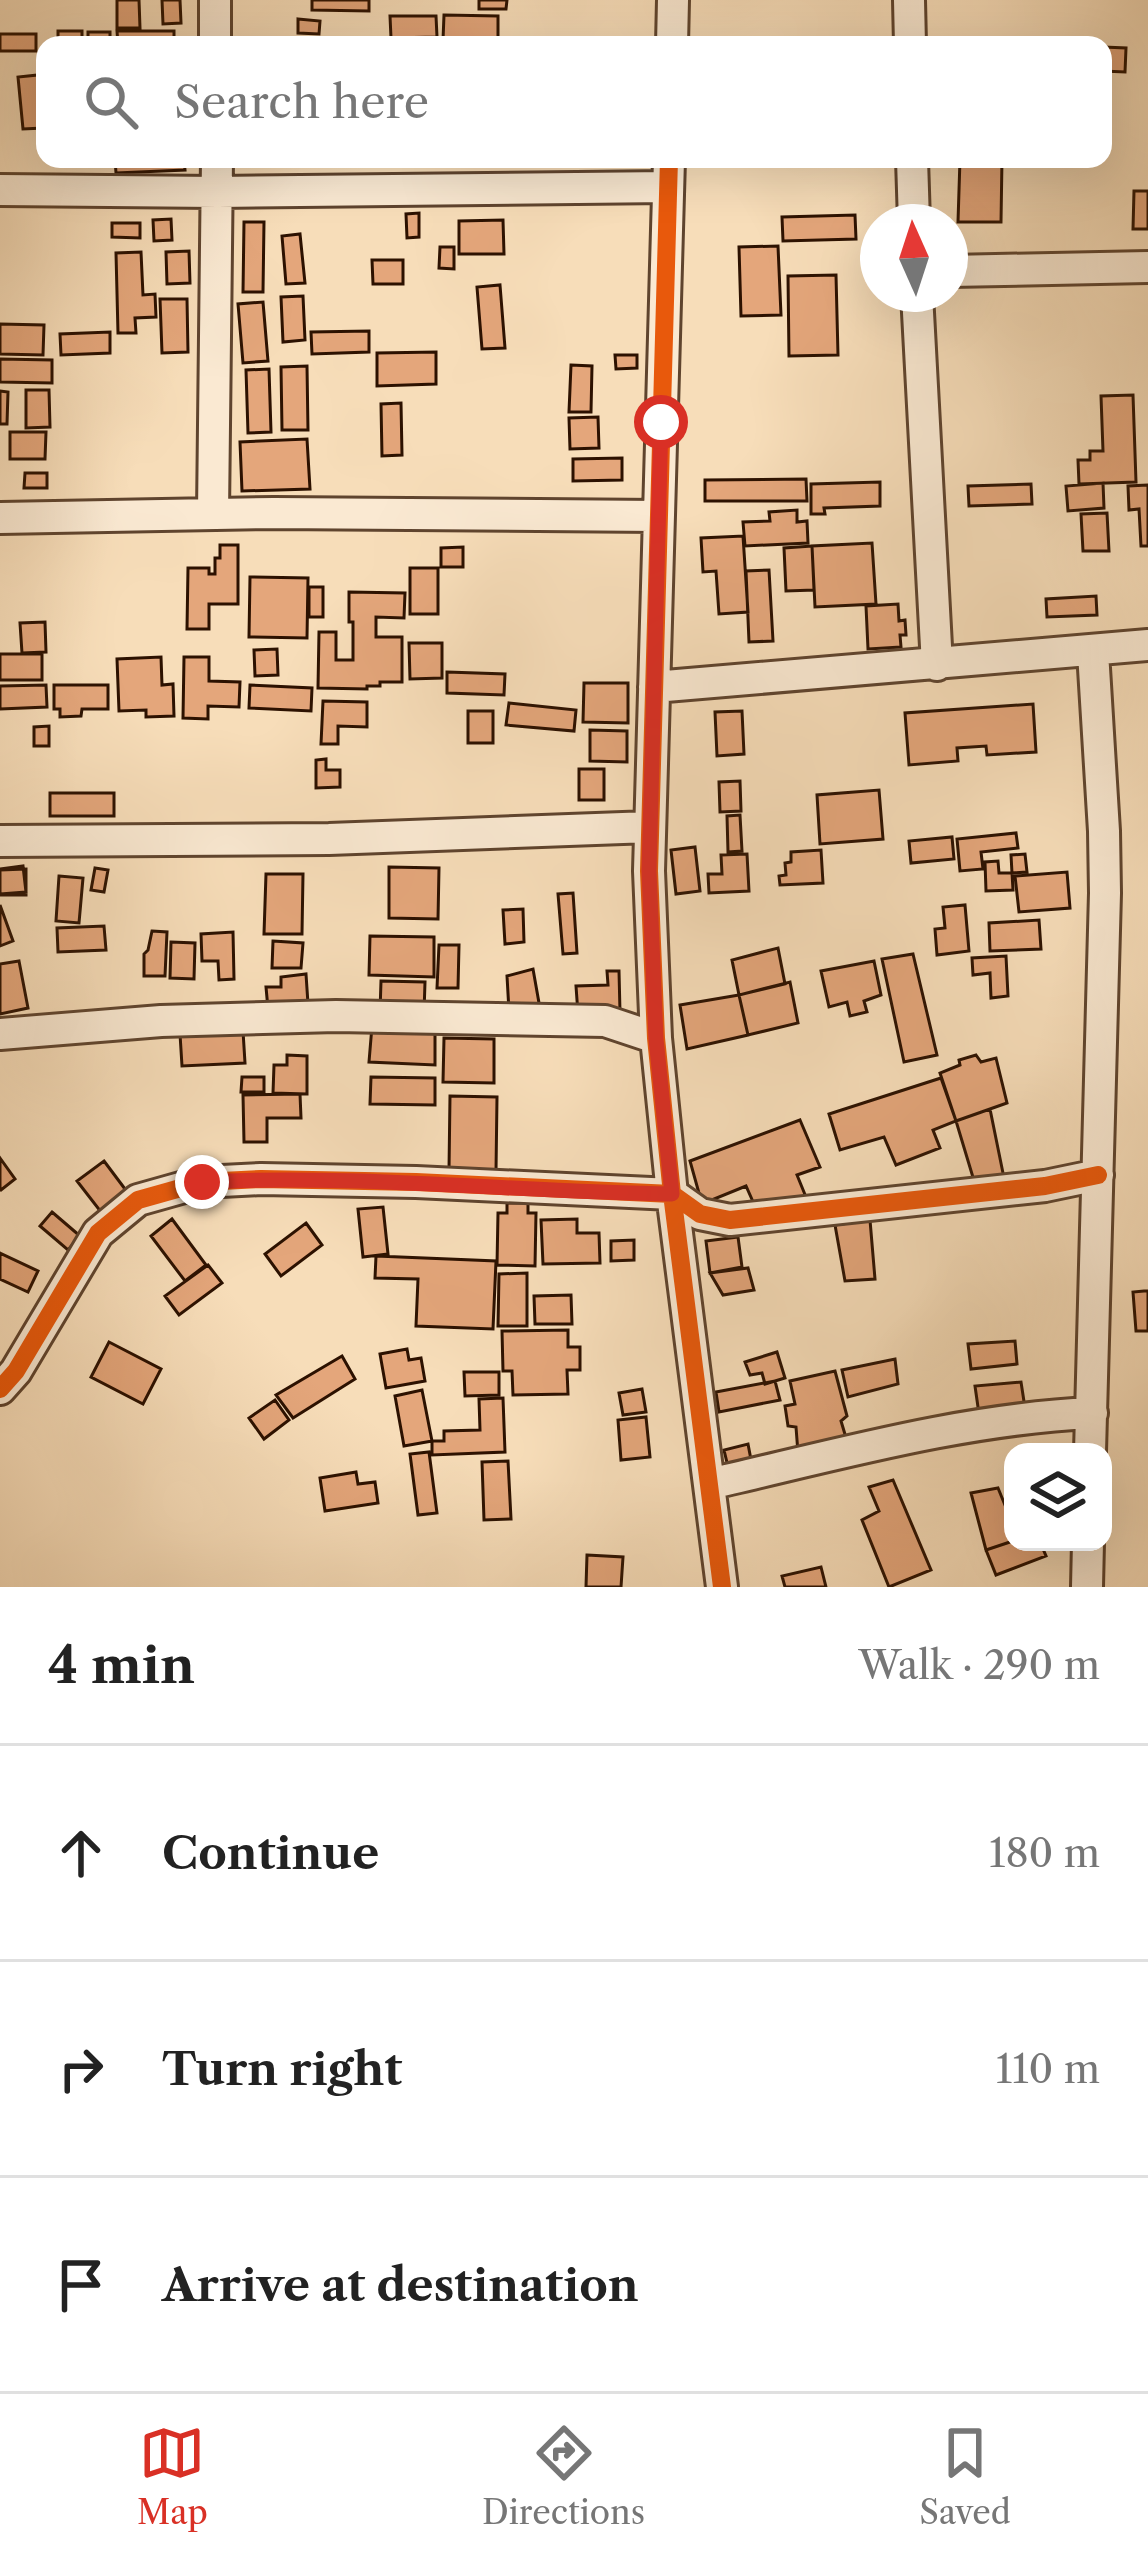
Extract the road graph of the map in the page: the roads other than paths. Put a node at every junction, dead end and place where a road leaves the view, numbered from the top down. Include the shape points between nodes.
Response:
1 (214, 0) edge
2 (673, 0) edge
3 (908, 0) edge
4 (215, 36) edge
5 (672, 36) edge
6 (910, 36) edge
7 (218, 168) edge
8 (913, 168) edge
9 (668, 173) edge
10 (0, 190) edge
11 (218, 192) junction
12 (914, 204) edge
13 (1148, 267) edge
14 (968, 271) edge
15 (917, 312) edge
16 (214, 514) junction
17 (658, 517) junction
18 (0, 518) edge
19 (1148, 645) edge
20 (1093, 652) junction
21 (937, 665) junction
22 (654, 687) junction
23 (650, 827) junction
24 (0, 841) edge
25 (0, 1034) edge
26 (656, 1039) junction
27 (1098, 1175) junction
28 (672, 1194) junction
29 (0, 1389) edge
30 (1091, 1412) junction
31 (1090, 1443) edge
32 (709, 1484) junction
33 (1088, 1551) edge
34 (722, 1587) edge
35 (1087, 1587) edge

1 - 4 street
2 - 5 street
3 - 6 street
7 - 11 street
8 - 12 street
9 - 11 street
9 - 17 street
10 - 11 street
11 - 16 street
13 - 14 street
15 - 21 street
16 - 17 street
16 - 18 street
17 - 22 street
19 - 20 street
20 - 21 street
20 - 27 street via 1105,893
21 - 22 street
22 - 23 street
23 - 24 street
23 - 26 street
25 - 26 street via 336,1016 605,1022
26 - 28 street
27 - 28 street via 730,1220 700,1214
27 - 30 street
28 - 29 street via 261,1179 202,1182 138,1200 98,1233
28 - 32 street
30 - 31 street
30 - 32 street via 935,1432
32 - 34 street
33 - 35 street

